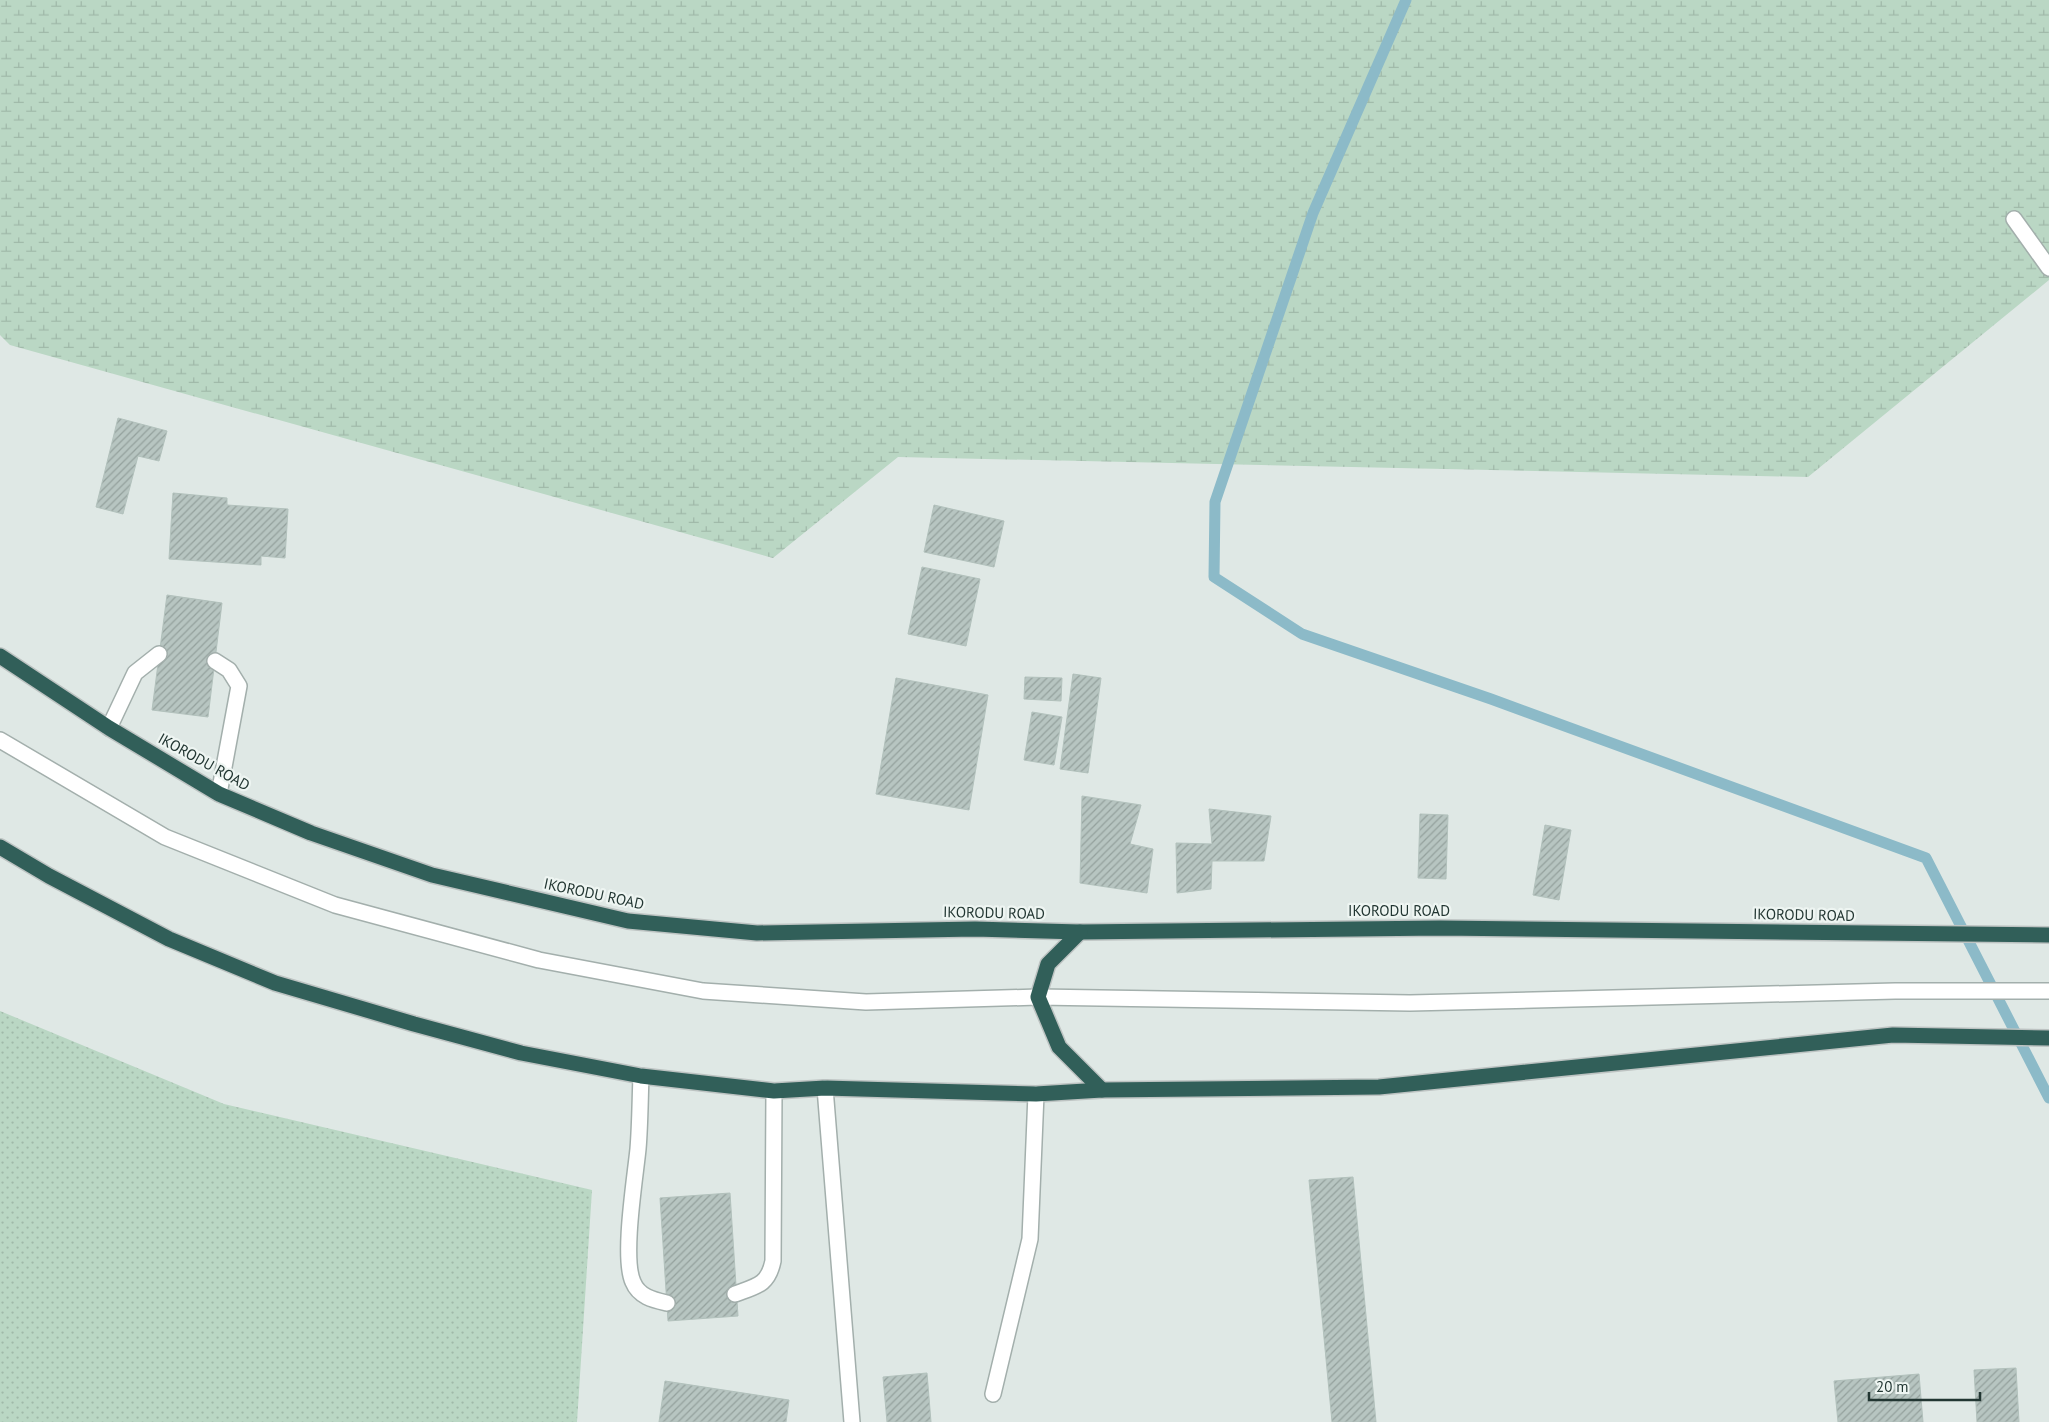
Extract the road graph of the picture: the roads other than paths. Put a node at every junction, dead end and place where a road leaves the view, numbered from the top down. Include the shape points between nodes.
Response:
1 (2014, 219) dead end
2 (2049, 268) edge
3 (159, 654) dead end
4 (0, 656) edge
5 (215, 661) dead end
6 (109, 728) junction
7 (0, 740) edge
8 (219, 794) junction
9 (0, 847) edge
10 (1080, 932) junction
11 (2049, 934) edge
12 (2049, 991) edge
13 (1038, 997) junction
14 (2049, 1038) edge
15 (641, 1076) junction
16 (824, 1088) junction
17 (1102, 1090) junction
18 (774, 1091) junction
19 (1036, 1094) junction
20 (736, 1294) dead end
21 (668, 1303) dead end
22 (993, 1394) dead end
23 (852, 1422) edge

1 - 2 street
3 - 6 street via 135,673
4 - 6 highway, IKORODU ROAD
5 - 8 street via 228,670 239,686
6 - 8 highway, IKORODU ROAD
7 - 13 street via 165,837 335,905 539,960 703,991 866,1002
8 - 10 highway, IKORODU ROAD via 311,833 432,875 628,921 757,933 975,929
9 - 15 highway via 169,939 276,983 521,1053
10 - 11 highway, IKORODU ROAD via 1440,928
10 - 13 highway via 1048,964
12 - 13 street via 1895,991 1410,1003
13 - 17 highway via 1059,1047
14 - 17 highway via 1893,1035 1379,1087
15 - 18 highway
15 - 21 street via 629,1241 630,1269 633,1283 640,1292 648,1298
16 - 18 highway
16 - 19 highway
16 - 23 street
17 - 19 highway
18 - 20 street via 774,1261 770,1275 761,1285
19 - 22 street via 1030,1239

